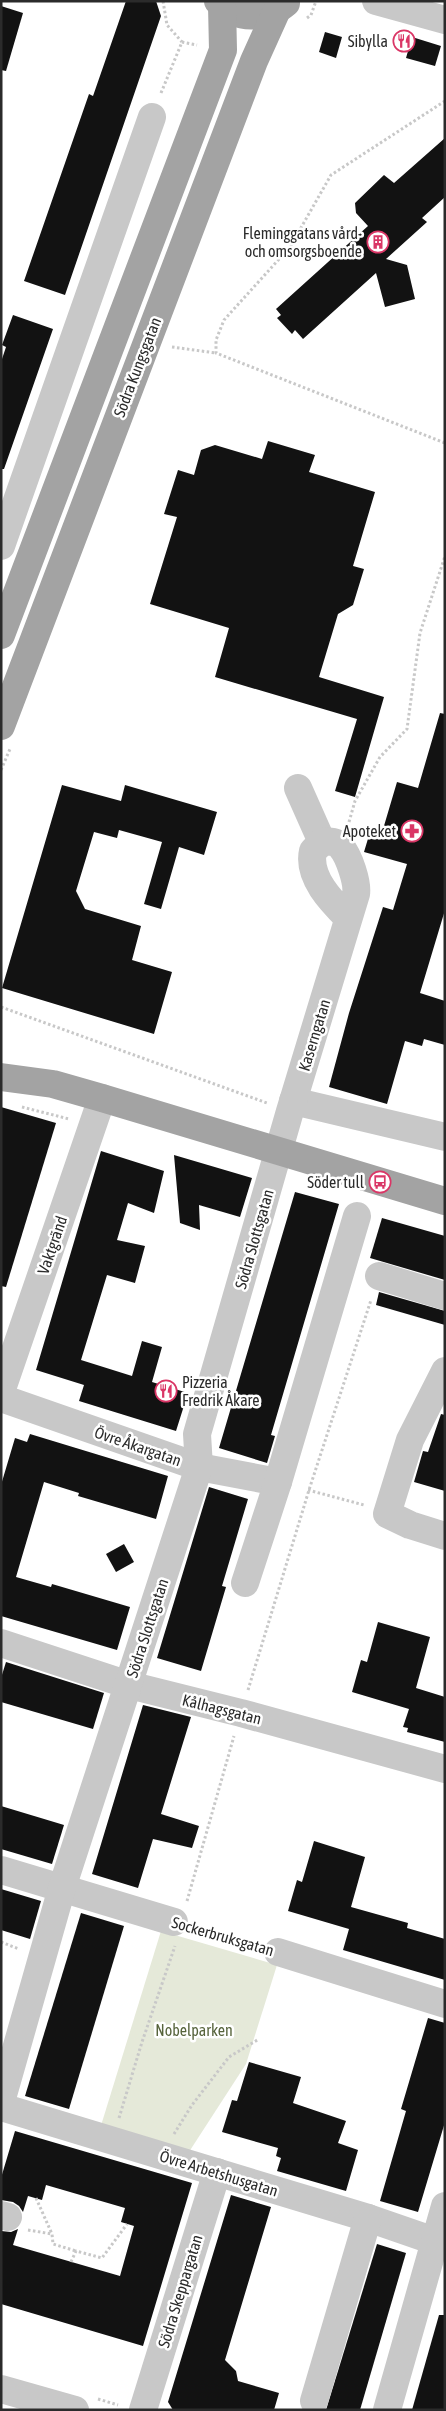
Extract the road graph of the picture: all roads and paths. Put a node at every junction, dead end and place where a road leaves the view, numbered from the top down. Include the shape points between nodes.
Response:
1 (163, 1) edge
2 (376, 1) edge
3 (220, 3) edge
4 (408, 5) edge
5 (282, 6) edge
6 (445, 20) edge
7 (182, 42) dead end
8 (445, 100) edge
9 (152, 117) dead end
10 (168, 347) dead end
11 (216, 353) junction
12 (445, 443) edge
13 (1, 546) edge
14 (445, 556) edge
15 (1, 635) edge
16 (1, 726) edge
17 (298, 788) dead end
18 (333, 847) junction
19 (1, 1007) edge
20 (1, 1061) edge
21 (1, 1077) edge
22 (53, 1084) junction
23 (102, 1098) junction
24 (291, 1106) junction
25 (445, 1137) edge
26 (279, 1152) junction
27 (445, 1201) edge
28 (357, 1216) dead end
29 (379, 1276) joint
30 (445, 1296) edge
31 (445, 1371) edge
32 (1, 1392) edge
33 (1, 1398) edge
34 (199, 1467) junction
35 (278, 1482) junction
36 (309, 1490) junction
37 (398, 1520) junction
38 (445, 1536) edge
39 (245, 1583) dead end
40 (1, 1643) edge
41 (129, 1685) junction
42 (241, 1713) junction
43 (445, 1769) edge
44 (1, 1870) edge
45 (62, 1888) junction
46 (174, 1922) joint
47 (278, 1952) joint
48 (445, 2004) edge
49 (259, 2039) dead end
50 (1, 2102) edge
51 (1, 2107) edge
52 (160, 2155) junction
53 (217, 2172) junction
54 (36, 2198) dead end
55 (368, 2218) junction
56 (441, 2222) edge
57 (127, 2224) dead end
58 (76, 2251) junction
59 (71, 2262) dead end
60 (1, 2389) edge
61 (314, 2402) dead end
62 (74, 2410) edge
63 (143, 2410) edge
64 (386, 2410) edge

1 - 7 path via 167,26
2 - 4 street
3 - 5 main road, Södra Kungsgatan via 249,16 258,16
3 - 15 main road, Södra Kungsgatan via 223,50
4 - 6 street
5 - 16 main road, Södra Kungsgatan via 254,61
8 - 11 path via 331,175 290,247 224,320 216,340
9 - 13 street
10 - 11 path
11 - 12 path
14 - 18 path via 420,633 407,730 380,757
17 - 18 street, Kaserngatan
18 - 24 street, Kaserngatan via 357,887
19 - 24 path
20 - 22 main road
21 - 22 main road
22 - 23 main road
23 - 26 main road
23 - 32 street, Vaktgränd
24 - 25 street
24 - 26 street, Kaserngatan
26 - 27 main road
26 - 34 street, Södra Slottsgatan via 198,1434
28 - 35 street
29 - 30 street
29 - 36 path
31 - 37 street via 410,1440
33 - 34 street, Övre Åkargatan
34 - 35 street, Övre Åkargatan
34 - 41 street, Södra Slottsgatan
35 - 36 path
35 - 39 street
36 - 37 path via 373,1507
36 - 42 path
37 - 38 street
40 - 41 street, Kålhagsgatan
41 - 42 street, Kålhagsgatan
41 - 45 street, Södra Slottsgatan
42 - 43 street, Kålhagsgatan
44 - 45 street, Sockerbruksgatan
45 - 46 street, Sockerbruksgatan
45 - 50 street, Södra Slottsgatan
46 - 47 path, Sockerbruksgatan via 181,1921
47 - 48 street, Sockerbruksgatan
49 - 52 path via 229,2057 192,2105
51 - 52 street, Övre Arbetshusgatan
52 - 53 street, Övre Arbetshusgatan
53 - 55 street, Övre Arbetshusgatan
53 - 63 street, Södra Skeppargatan
54 - 58 path via 52,2234 53,2244
55 - 56 street, Övre Arbetshusgatan via 424,2237
55 - 61 street
56 - 64 street
57 - 58 path via 102,2258
58 - 59 path
60 - 62 street

